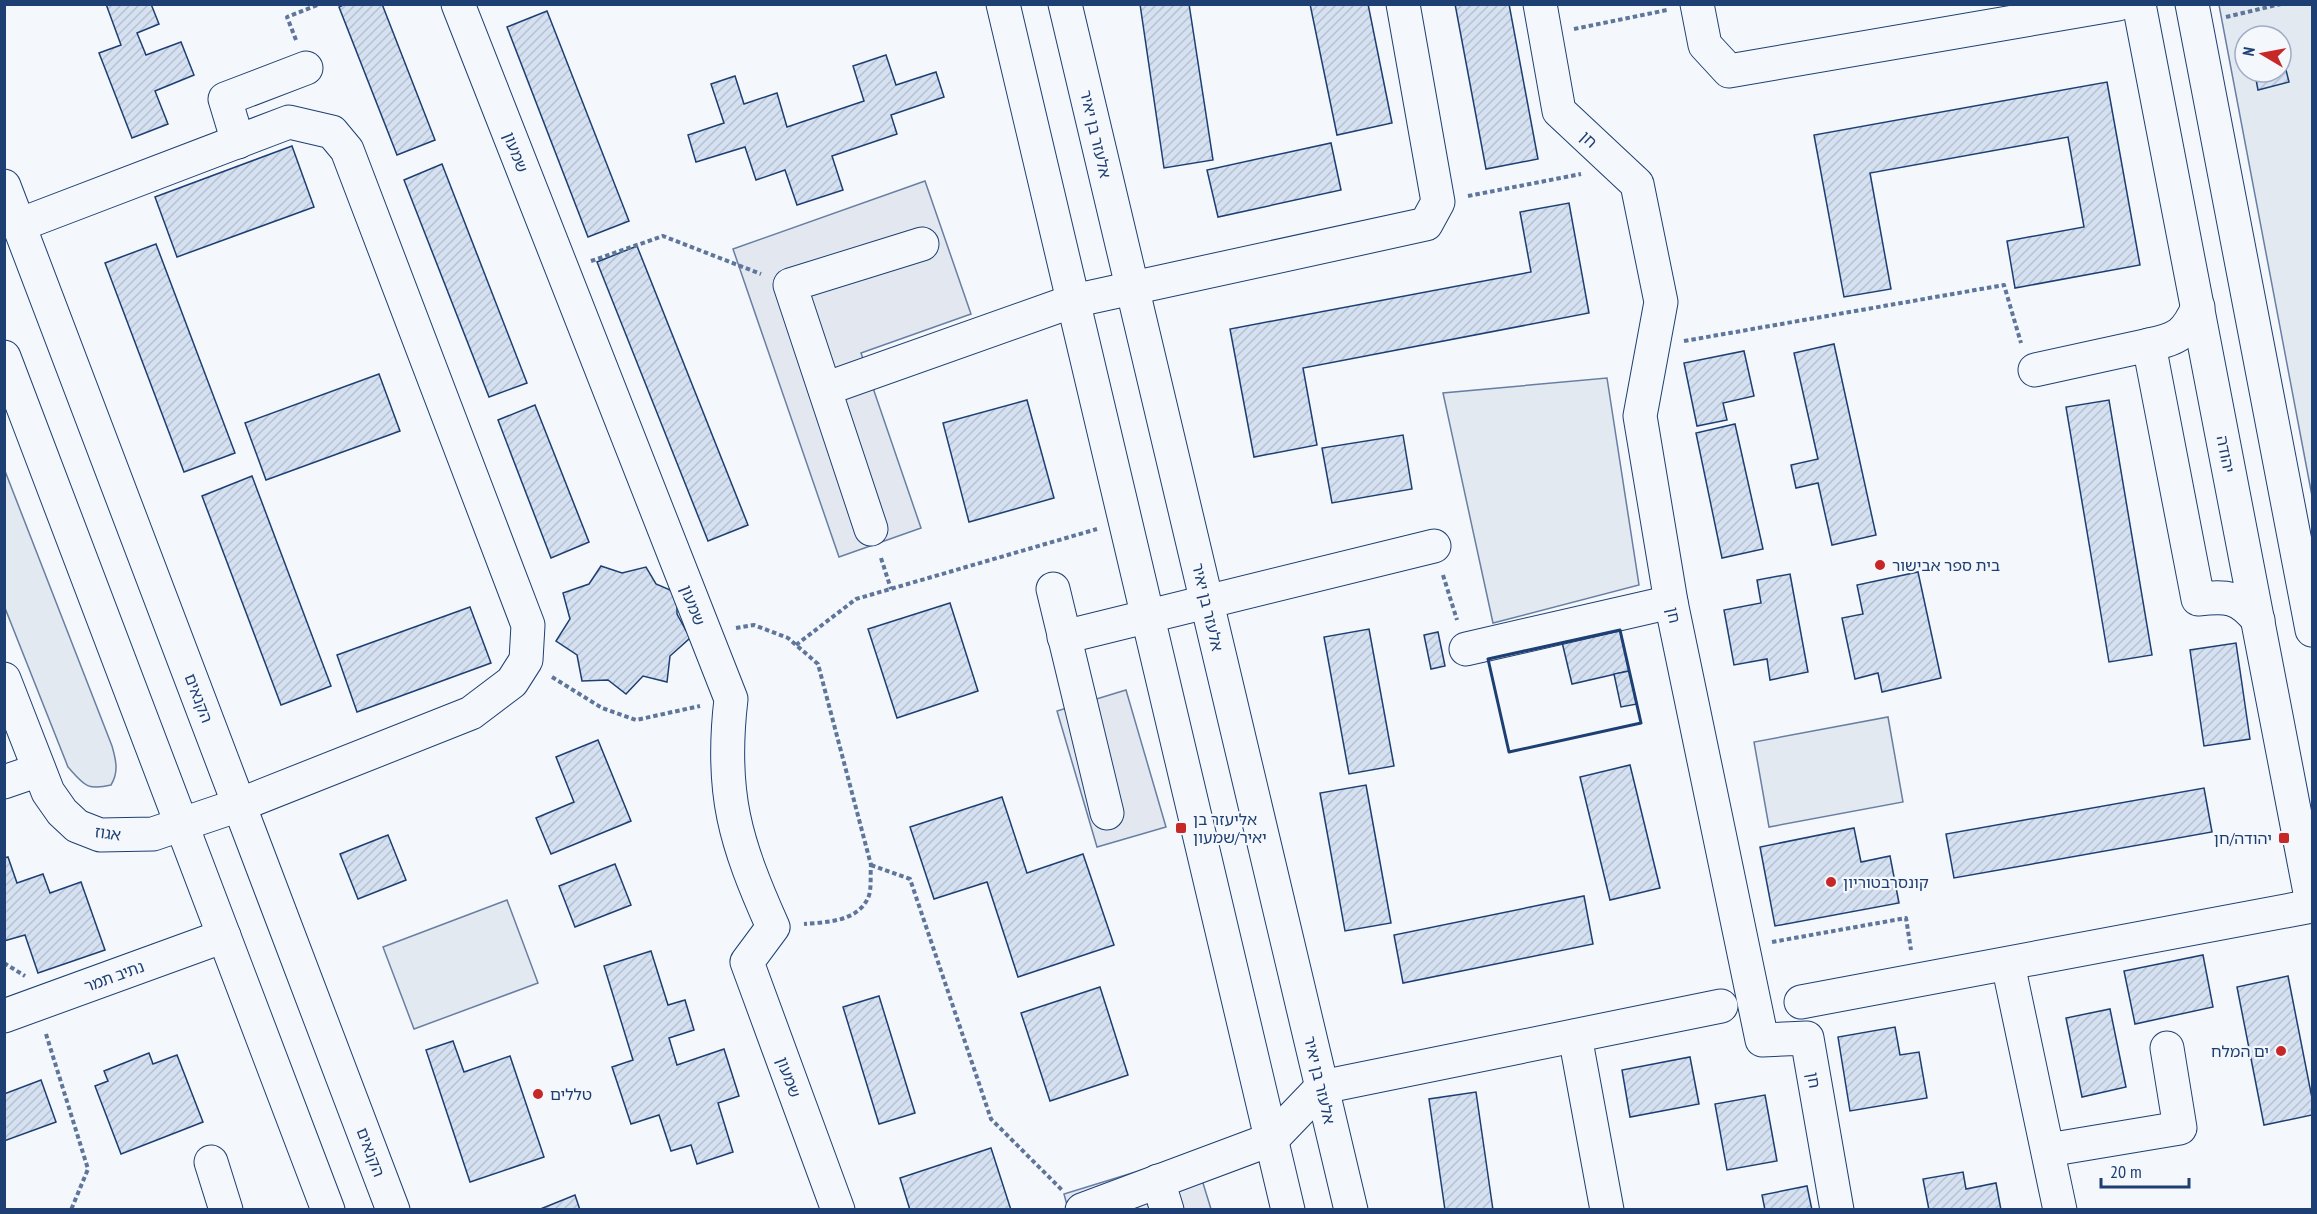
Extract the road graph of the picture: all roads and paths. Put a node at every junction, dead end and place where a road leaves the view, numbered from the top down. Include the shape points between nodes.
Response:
1 (320, 4) edge
2 (458, 4) edge
3 (1003, 4) edge
4 (1065, 4) edge
5 (1403, 4) edge
6 (2118, 4) edge
7 (2139, 4) edge
8 (2281, 4) edge
9 (1684, 7) edge
10 (300, 12) dead end
11 (2194, 14) edge
12 (1542, 20) edge
13 (306, 68) dead end
14 (238, 142) junction
15 (1618, 167) junction
16 (4, 186) edge
17 (1438, 202) junction
18 (19, 225) junction
19 (922, 244) dead end
20 (562, 271) junction
21 (790, 285) junction
22 (1133, 289) junction
23 (1073, 301) junction
24 (2198, 307) junction
25 (2149, 345) junction
26 (1653, 347) junction
27 (4, 357) edge
28 (2035, 370) joint
29 (825, 389) junction
30 (1125, 520) junction
31 (872, 529) dead end
32 (1434, 546) joint
33 (1053, 590) dead end
34 (1206, 600) junction
35 (1671, 602) junction
36 (1148, 614) junction
37 (2258, 620) junction
38 (2313, 630) edge
39 (705, 634) junction
40 (1064, 637) junction
41 (796, 645) junction
42 (1466, 649) joint
43 (526, 660) junction
44 (4, 679) edge
45 (731, 699) junction
46 (39, 770) junction
47 (4, 782) edge
48 (239, 805) junction
49 (1107, 813) dead end
50 (182, 825) junction
51 (871, 865) junction
52 (2313, 905) edge
53 (773, 927) junction
54 (224, 936) junction
55 (1743, 947) junction
56 (4, 963) edge
57 (2008, 963) junction
58 (1916, 981) junction
59 (1801, 1002) dead end
60 (37, 1004) junction
61 (1721, 1006) dead end
62 (4, 1016) edge
63 (1575, 1036) junction
64 (2167, 1048) dead end
65 (1322, 1087) junction
66 (1272, 1139) junction
67 (2048, 1150) junction
68 (211, 1162) dead end
69 (1162, 1195) edge
70 (1074, 1201) edge
71 (71, 1209) edge
72 (226, 1209) edge
73 (328, 1209) edge
74 (393, 1209) edge
75 (838, 1209) edge
76 (1288, 1209) edge
77 (1351, 1209) edge
78 (1607, 1209) edge
79 (1837, 1209) edge
80 (2060, 1209) edge

1 - 10 path
2 - 20 street, שמעון
3 - 23 street
4 - 22 street, אלעזר בן יאיר
5 - 17 street
6 - 9 street via 1729,71 1705,45
7 - 24 street, יהודה
8 - 11 path
9 - 12 path
11 - 38 street
12 - 15 street, חן via 1559,111
13 - 14 street via 225,99
14 - 18 street
14 - 43 street via 290,122 332,132 347,150 528,625
15 - 17 path
15 - 26 street, חן via 1637,184 1661,302
16 - 18 street, הקנאים
17 - 22 street via 1426,224
18 - 48 street, הקנאים
19 - 21 street
20 - 21 path via 663,236
20 - 39 street, שמעון
21 - 29 street
22 - 23 street
22 - 34 street, אלעזר בן יאיר
23 - 29 street
23 - 30 street
24 - 25 street via 2188,327 2172,340
24 - 37 street, יהודה
25 - 28 street
25 - 37 street via 2198,599 2231,598 2246,606
26 - 28 path via 2004,285 2024,354
26 - 35 street, חן via 1640,416
27 - 50 street
29 - 31 street
30 - 36 street
30 - 41 path via 856,599
32 - 34 street
32 - 42 path
33 - 40 street
34 - 36 street
34 - 65 street, אלעזר בן יאיר
35 - 42 street
35 - 55 street, חן
36 - 40 street
36 - 66 street
37 - 52 street, יהודה
39 - 41 path via 754,625
39 - 45 street, שמעון
40 - 49 street
41 - 51 path via 818,664
43 - 45 path via 602,708 636,720
43 - 48 street, אגוז via 512,682 471,712
44 - 46 street, אגוז
45 - 53 street, שמעון via 725,746 730,813 748,871
46 - 47 street
46 - 50 street, אגוז via 62,812 77,826 100,835 153,834
48 - 50 street, אגוז
48 - 74 street, הקנאים
50 - 54 street
51 - 53 path via 868,897 857,914
51 - 70 path via 910,879 991,1119
52 - 57 street
53 - 75 street, שמעון via 747,962
54 - 60 street, נתיב תמר
54 - 73 street
55 - 58 path via 1906,918
55 - 79 street, חן via 1762,1040 1807,1038
56 - 60 path via 24,973
57 - 58 street
57 - 67 street
58 - 59 street
60 - 62 street, נתיב תמר
60 - 71 path via 87,1169
61 - 63 street
63 - 65 street
63 - 78 street
64 - 67 street via 2180,1128
65 - 66 street
65 - 77 street, אלעזר בן יאיר
66 - 69 street
66 - 76 street
67 - 80 street
68 - 72 street
69 - 70 street

